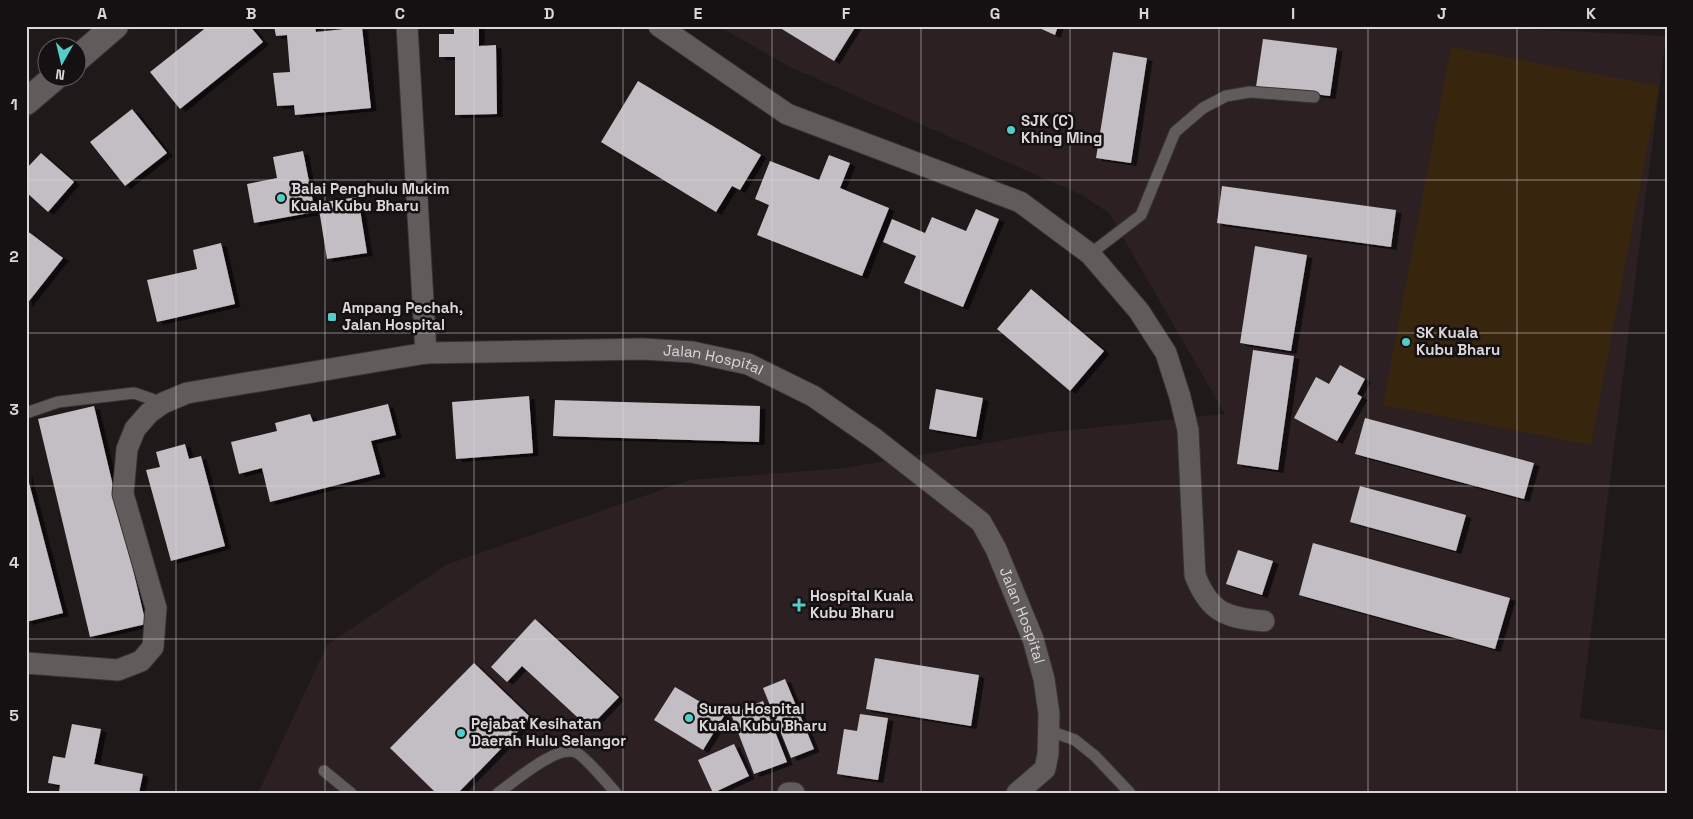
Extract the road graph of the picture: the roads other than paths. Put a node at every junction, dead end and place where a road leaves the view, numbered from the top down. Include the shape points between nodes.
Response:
1 (114, 26) edge
2 (407, 26) edge
3 (659, 26) edge
4 (88, 49) edge
5 (42, 88) edge
6 (1314, 97) dead end
7 (26, 102) edge
8 (1090, 254) junction
9 (426, 353) junction
10 (163, 403) junction
11 (26, 413) edge
12 (1264, 621) dead end
13 (26, 663) edge
14 (1050, 730) junction
15 (324, 771) dead end
16 (350, 793) edge
17 (498, 793) edge
18 (616, 793) edge
19 (788, 793) edge
20 (794, 793) edge
21 (1017, 793) edge
22 (1130, 793) edge

1 - 4 street
2 - 9 street
3 - 8 street via 787,114 1020,202
5 - 7 street
6 - 8 lane via 1250,92 1226,96 1203,108 1175,132 1141,215
8 - 12 street via 1139,311 1166,353 1188,430 1195,575 1203,595 1219,612
9 - 10 street, Jalan Hospital via 188,393
9 - 14 street, Jalan Hospital via 643,349 692,352 748,364 813,396 875,438 981,522 996,549 1033,639 1044,679
10 - 11 lane via 134,394 58,402
10 - 13 street via 135,429 127,449 123,494 156,608 153,646 141,661 118,670
14 - 21 street, Jalan Hospital via 1044,769
14 - 22 lane via 1075,740
15 - 16 lane
17 - 18 lane via 550,757 566,751 577,752
19 - 20 street

